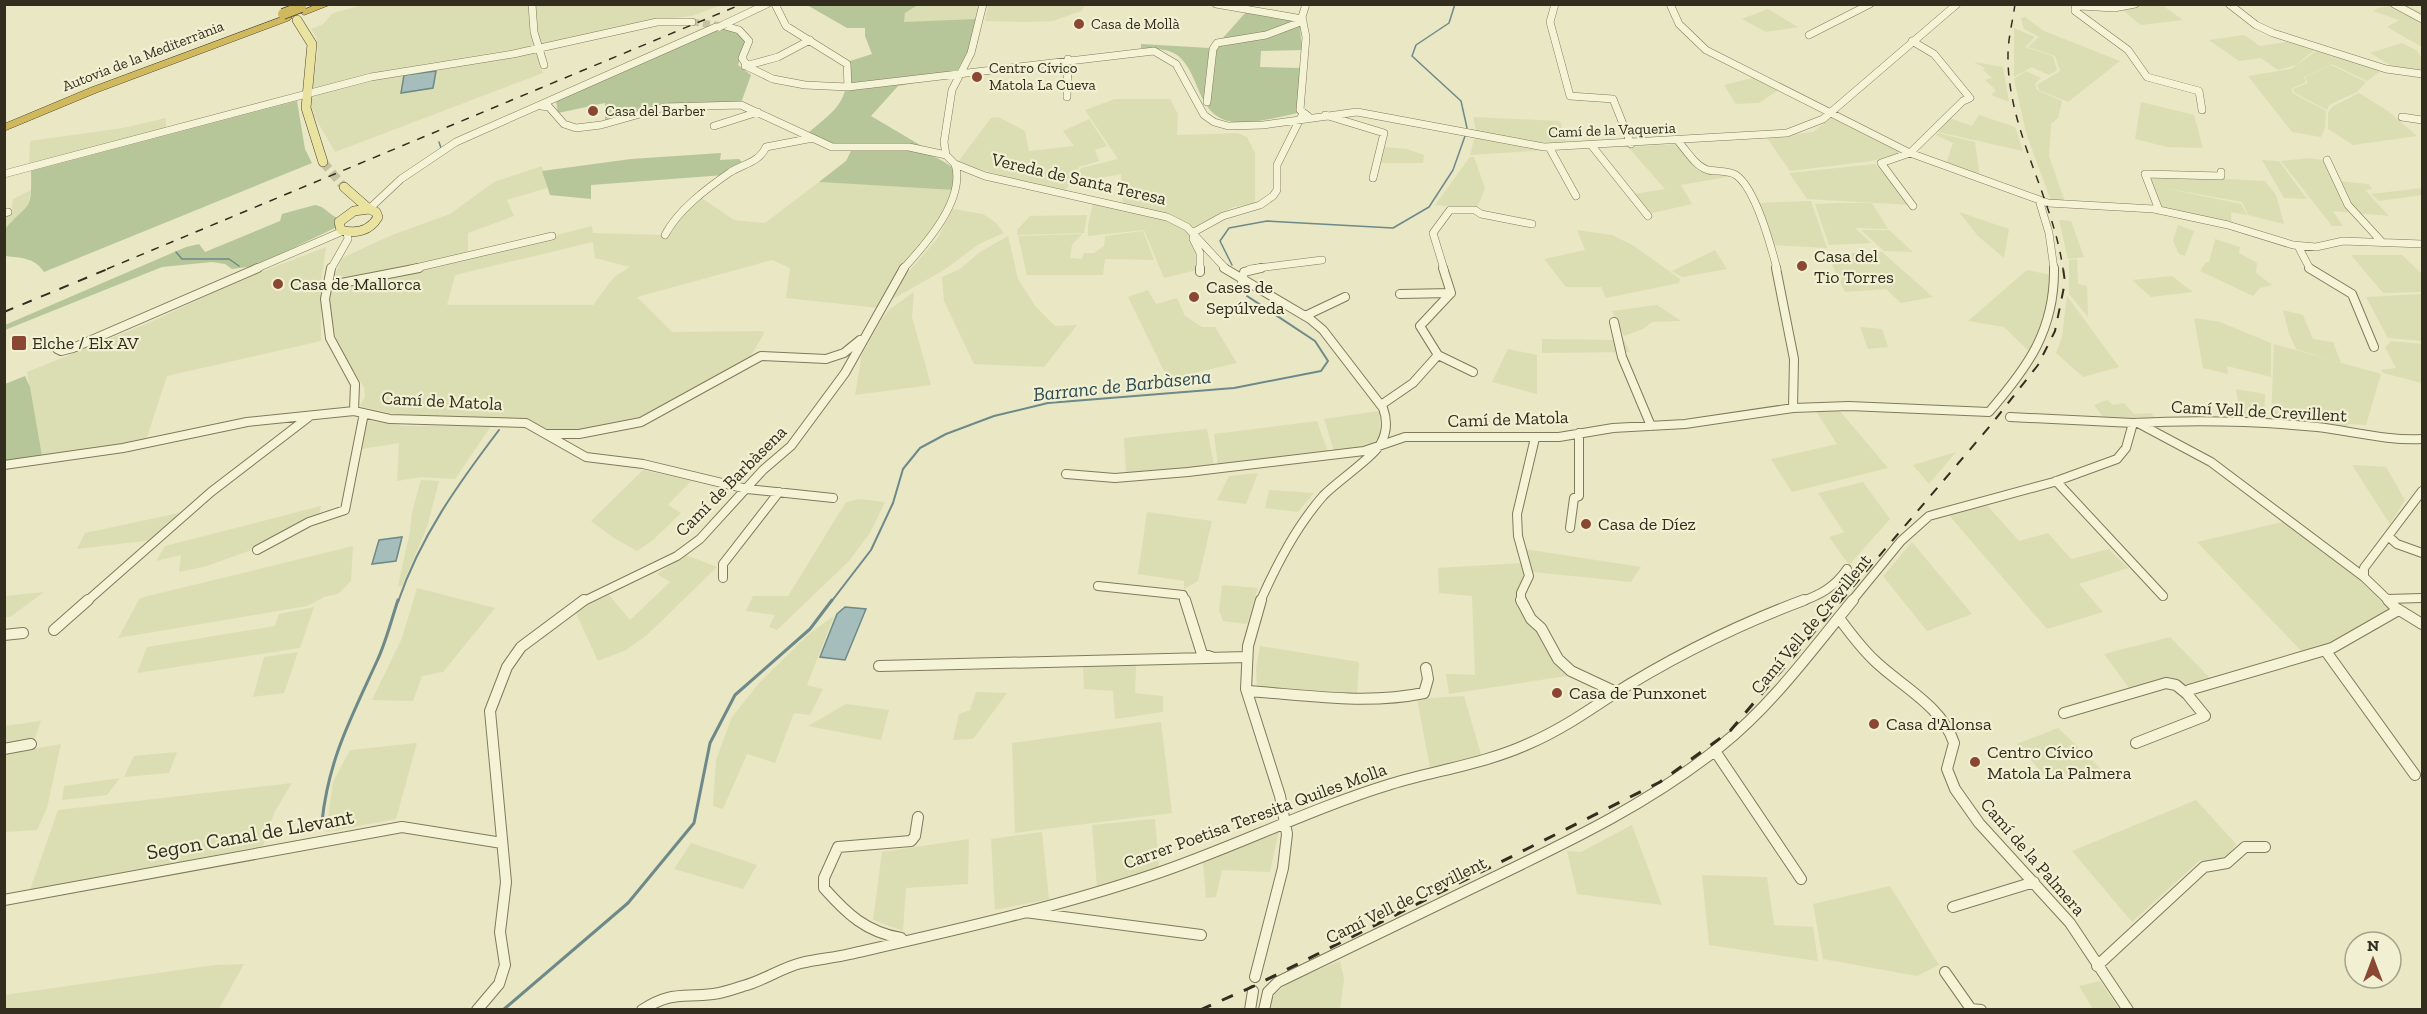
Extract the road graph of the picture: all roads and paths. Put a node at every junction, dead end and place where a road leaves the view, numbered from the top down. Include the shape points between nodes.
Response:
1 (328, 4) edge
2 (532, 4) edge
3 (765, 4) edge
4 (775, 4) edge
5 (983, 4) edge
6 (1216, 4) edge
7 (1306, 4) edge
8 (1555, 4) edge
9 (1670, 4) edge
10 (1870, 4) edge
11 (1957, 4) edge
12 (2107, 4) edge
13 (2118, 4) edge
14 (2135, 4) edge
15 (2229, 4) edge
16 (2394, 4) edge
17 (294, 10) edge
18 (2422, 19) edge
19 (1302, 20) junction
20 (692, 22) tunnel mouth
21 (721, 26) junction
22 (1809, 35) dead end
23 (810, 40) junction
24 (1912, 41) junction
25 (538, 48) junction
26 (1068, 59) junction
27 (544, 65) dead end
28 (745, 66) junction
29 (960, 73) junction
30 (2422, 74) edge
31 (848, 87) junction
32 (306, 95) junction
33 (1067, 97) dead end
34 (552, 101) junction
35 (1207, 102) dead end
36 (541, 106) junction
37 (2202, 110) dead end
38 (554, 111) junction
39 (1831, 111) junction
40 (758, 112) junction
41 (1320, 114) junction
42 (1304, 117) junction
43 (2402, 117) dead end
44 (2422, 120) edge
45 (4, 121) edge
46 (714, 126) dead end
47 (4, 128) edge
48 (813, 138) junction
49 (1678, 141) junction
50 (1631, 144) junction
51 (1592, 146) junction
52 (1549, 147) junction
53 (1910, 153) junction
54 (946, 155) junction
55 (2327, 160) dead end
56 (323, 162) tunnel mouth
57 (955, 164) junction
58 (2221, 171) dead end
59 (4, 174) edge
60 (1373, 178) dead end
61 (344, 187) tunnel mouth
62 (1576, 195) dead end
63 (355, 199) junction
64 (2039, 200) junction
65 (1913, 206) dead end
66 (2159, 210) junction
67 (354, 211) junction
68 (373, 211) junction
69 (1648, 216) dead end
70 (1532, 224) dead end
71 (343, 230) junction
72 (363, 231) junction
73 (1194, 232) junction
74 (552, 236) dead end
75 (665, 236) dead end
76 (2382, 243) junction
77 (345, 244) junction
78 (2422, 244) edge
79 (2298, 246) junction
80 (1322, 260) dead end
81 (1200, 272) dead end
82 (1242, 281) junction
83 (326, 286) junction
84 (1451, 293) junction
85 (1400, 294) dead end
86 (1345, 297) dead end
87 (1305, 316) junction
88 (1614, 322) dead end
89 (864, 337) junction
90 (2374, 346) dead end
91 (57, 349) dead end
92 (1438, 355) junction
93 (1473, 372) dead end
94 (1381, 405) junction
95 (1793, 408) junction
96 (354, 411) junction
97 (364, 413) junction
98 (312, 414) junction
99 (2010, 417) dead end
100 (2136, 423) junction
101 (1651, 426) junction
102 (544, 433) junction
103 (1580, 433) junction
104 (1535, 438) junction
105 (2422, 439) edge
106 (1381, 444) junction
107 (4, 465) edge
108 (1066, 474) dead end
109 (2056, 481) junction
110 (747, 489) junction
111 (2422, 491) edge
112 (778, 492) junction
113 (833, 498) dead end
114 (1570, 528) dead end
115 (2388, 536) junction
116 (257, 550) dead end
117 (2422, 553) edge
118 (1847, 569) dead end
119 (2364, 577) junction
120 (723, 578) dead end
121 (1098, 586) dead end
122 (2163, 596) dead end
123 (2422, 598) edge
124 (2387, 600) junction
125 (2396, 608) junction
126 (1839, 618) junction
127 (2422, 624) edge
128 (54, 630) dead end
129 (23, 633) dead end
130 (4, 635) edge
131 (2325, 650) junction
132 (1247, 657) junction
133 (1213, 658) junction
134 (879, 666) dead end
135 (1426, 668) dead end
136 (1247, 691) junction
137 (1618, 693) junction
138 (2187, 694) junction
139 (2064, 713) dead end
140 (2136, 743) dead end
141 (31, 744) dead end
142 (4, 749) edge
143 (1715, 751) junction
144 (2415, 775) dead end
145 (918, 817) dead end
146 (1286, 821) junction
147 (502, 843) junction
148 (2265, 847) dead end
149 (1801, 879) dead end
150 (2034, 882) junction
151 (4, 900) edge
152 (1953, 906) dead end
153 (1020, 911) junction
154 (1201, 934) dead end
155 (904, 939) junction
156 (2097, 966) junction
157 (1944, 972) dead end
158 (1255, 977) dead end
159 (1253, 991) dead end
160 (477, 1010) edge
161 (642, 1010) edge
162 (1250, 1010) edge
163 (1264, 1010) edge
164 (1981, 1010) edge
165 (2128, 1010) edge

1 - 17 highway, Autovia de la Mediterrània
2 - 25 street
3 - 21 street
4 - 23 street via 786,26
5 - 29 street via 975,42
6 - 19 street
7 - 19 street
8 - 50 street via 1550,22 1570,96 1613,99
9 - 39 street via 1679,24 1706,50
10 - 22 street
11 - 24 street, Camí de la Vaqueria
12 - 13 street
14 - 37 street via 2114,8 2080,6 2075,11 2128,50 2147,77 2199,92
15 - 30 street via 2273,33 2386,69
16 - 18 street
17 - 32 main road via 313,49
17 - 45 highway, Autovia de la Mediterrània
17 - 47 highway, Autovia de la Mediterrània
19 - 35 street via 1266,35 1217,43
19 - 42 street via 1306,37 1300,110
20 - 25 street via 657,22
21 - 28 street via 746,35 742,58
21 - 34 street
23 - 28 street via 786,54
23 - 31 street via 846,64
24 - 39 street, Camí de la Vaqueria
24 - 53 street via 1934,54 1970,98
25 - 27 street
25 - 32 street via 393,72
26 - 29 street, Camí de la Vaqueria
26 - 33 street
26 - 42 street, Camí de la Vaqueria via 1154,51 1178,65 1201,111 1215,122 1249,126
28 - 31 street, Camí de la Vaqueria via 763,76
29 - 31 street, Camí de la Vaqueria
29 - 54 street via 947,105
32 - 56 main road via 307,115
32 - 59 street
34 - 36 street
34 - 38 street
34 - 68 street via 436,154 400,178
36 - 38 street
36 - 68 street via 434,157 401,181
38 - 40 street via 564,124 576,128 665,107 741,105
39 - 49 street, Camí de la Vaqueria via 1809,126 1787,133
39 - 53 street
40 - 46 street
40 - 48 street
41 - 42 street, Camí de la Vaqueria
41 - 52 street, Camí de la Vaqueria via 1357,112
41 - 60 street via 1384,134
42 - 73 street via 1277,165 1277,190 1273,196
43 - 44 street
48 - 54 street via 832,147 909,147
48 - 75 street via 766,147 759,159 737,168 698,200 667,228
49 - 50 street, Camí de la Vaqueria
49 - 95 street via 1704,168 1735,174 1759,214 1779,274 1791,336
50 - 51 street, Camí de la Vaqueria
51 - 52 street, Camí de la Vaqueria
51 - 69 street
52 - 62 street
53 - 64 street
53 - 65 street via 1881,163
54 - 57 street, Vereda de Santa Teresa
55 - 76 street via 2348,205
57 - 73 street, Vereda de Santa Teresa via 1026,186 1167,217
57 - 89 street, Camí de Barbàsena via 955,199 941,216 928,243 901,271
58 - 66 street via 2221,176 2145,174
61 - 63 main road
63 - 67 main road
63 - 68 main road
64 - 66 street
64 - 95 street, Camí de Matola via 2054,261 2053,309 2040,345 2024,372 1989,412 1849,406
66 - 79 street
67 - 68 main road
67 - 71 main road via 342,219
68 - 72 main road via 378,217 375,223
70 - 84 street via 1475,210 1450,210 1433,234
71 - 72 main road
71 - 77 street via 349,237
71 - 91 street via 73,348
72 - 77 street
73 - 81 street
73 - 82 street, Vereda de Santa Teresa via 1213,258
74 - 83 street
76 - 78 street
76 - 79 street
77 - 83 street via 331,267
79 - 90 street via 2305,266 2352,294
80 - 82 street via 1250,268 1244,272
82 - 87 street, Vereda de Santa Teresa
83 - 96 street via 330,338 356,384
84 - 85 street
84 - 92 street via 1420,326
86 - 87 street
87 - 94 street, Vereda de Santa Teresa via 1332,340
88 - 101 street via 1622,357
89 - 102 street via 834,358 761,356 641,422 579,434
89 - 110 street, Camí de Barbàsena via 845,373 807,428
92 - 93 street
92 - 94 street via 1425,375
94 - 106 street, Vereda de Santa Teresa via 1387,420
95 - 101 street, Camí de Matola
96 - 97 street, Camí de Matola
96 - 98 street, Camí de Matola
97 - 102 street, Camí de Matola via 390,419 526,423
97 - 116 street via 345,510 309,522
98 - 107 street, Camí de Matola
98 - 128 street via 219,485
99 - 100 street
100 - 105 street, Camí Vell de Crevillent via 2301,428
100 - 109 street, Camí Vell de Crevillent via 2123,455
100 - 119 street via 2211,462
101 - 103 street, Camí de Matola
102 - 110 street, Camí de Matola via 586,457 643,464
103 - 104 street, Camí de Matola
103 - 114 street via 1579,496 1574,498
104 - 106 street, Camí de Matola via 1405,437
104 - 137 street via 1536,453 1527,467 1515,521 1516,539 1529,576 1521,593 1521,604 1541,628 1558,659 1590,681
106 - 108 street, Camí de Matola via 1364,451 1188,472 1115,478
106 - 132 street via 1324,495 1300,526 1259,605
109 - 122 street
109 - 126 street, Camí Vell de Crevillent via 1929,516 1901,541
110 - 112 street, Camí de Matola
110 - 147 street, Camí de Barbàsena via 700,539 677,556 596,593 561,615 521,647 507,667 490,711
111 - 115 street
112 - 113 street, Camí de Matola
112 - 120 street via 723,564
115 - 117 street via 2397,544
115 - 119 street via 2364,568
118 - 137 street, Carrer Poetisa Teresita Quiles Molla via 1822,594 1700,646
119 - 124 street
121 - 133 street via 1183,595 1202,654
123 - 124 street
124 - 125 street
125 - 127 street
125 - 131 street
126 - 143 street, Camí Vell de Crevillent via 1753,717
126 - 150 street, Camí de la Palmera via 1873,659 1943,724 1956,750 1947,769 1955,789 1979,823
129 - 130 street
131 - 138 street via 2189,690
131 - 144 street
132 - 133 street
132 - 136 street
133 - 134 street
135 - 136 street via 1427,687 1417,695 1382,698
136 - 146 street
137 - 146 street, Carrer Poetisa Teresita Quiles Molla via 1576,720 1491,759 1391,784
138 - 139 street via 2166,683
138 - 140 street via 2205,716
141 - 142 street
143 - 149 street
143 - 163 street, Camí Vell de Crevillent via 1626,811 1278,982 1268,992
145 - 155 street via 911,841 838,847 824,878 824,888 845,912 879,934
146 - 153 street, Carrer Poetisa Teresita Quiles Molla via 1156,874
146 - 158 street via 1283,868
147 - 151 street, Segon Canal de Llevant via 402,827
147 - 160 street, Camí de Barbàsena via 506,882 500,932 505,965 499,984
148 - 156 street via 2245,847 2236,859 2218,868 2205,867
150 - 152 street
150 - 156 street, Camí de la Palmera via 2070,923
153 - 154 street
153 - 155 street, Carrer Poetisa Teresita Quiles Molla
155 - 161 street, Carrer Poetisa Teresita Quiles Molla via 794,966 725,991 659,999
156 - 165 street, Camí de la Palmera
157 - 164 street via 1971,1009
159 - 162 street

